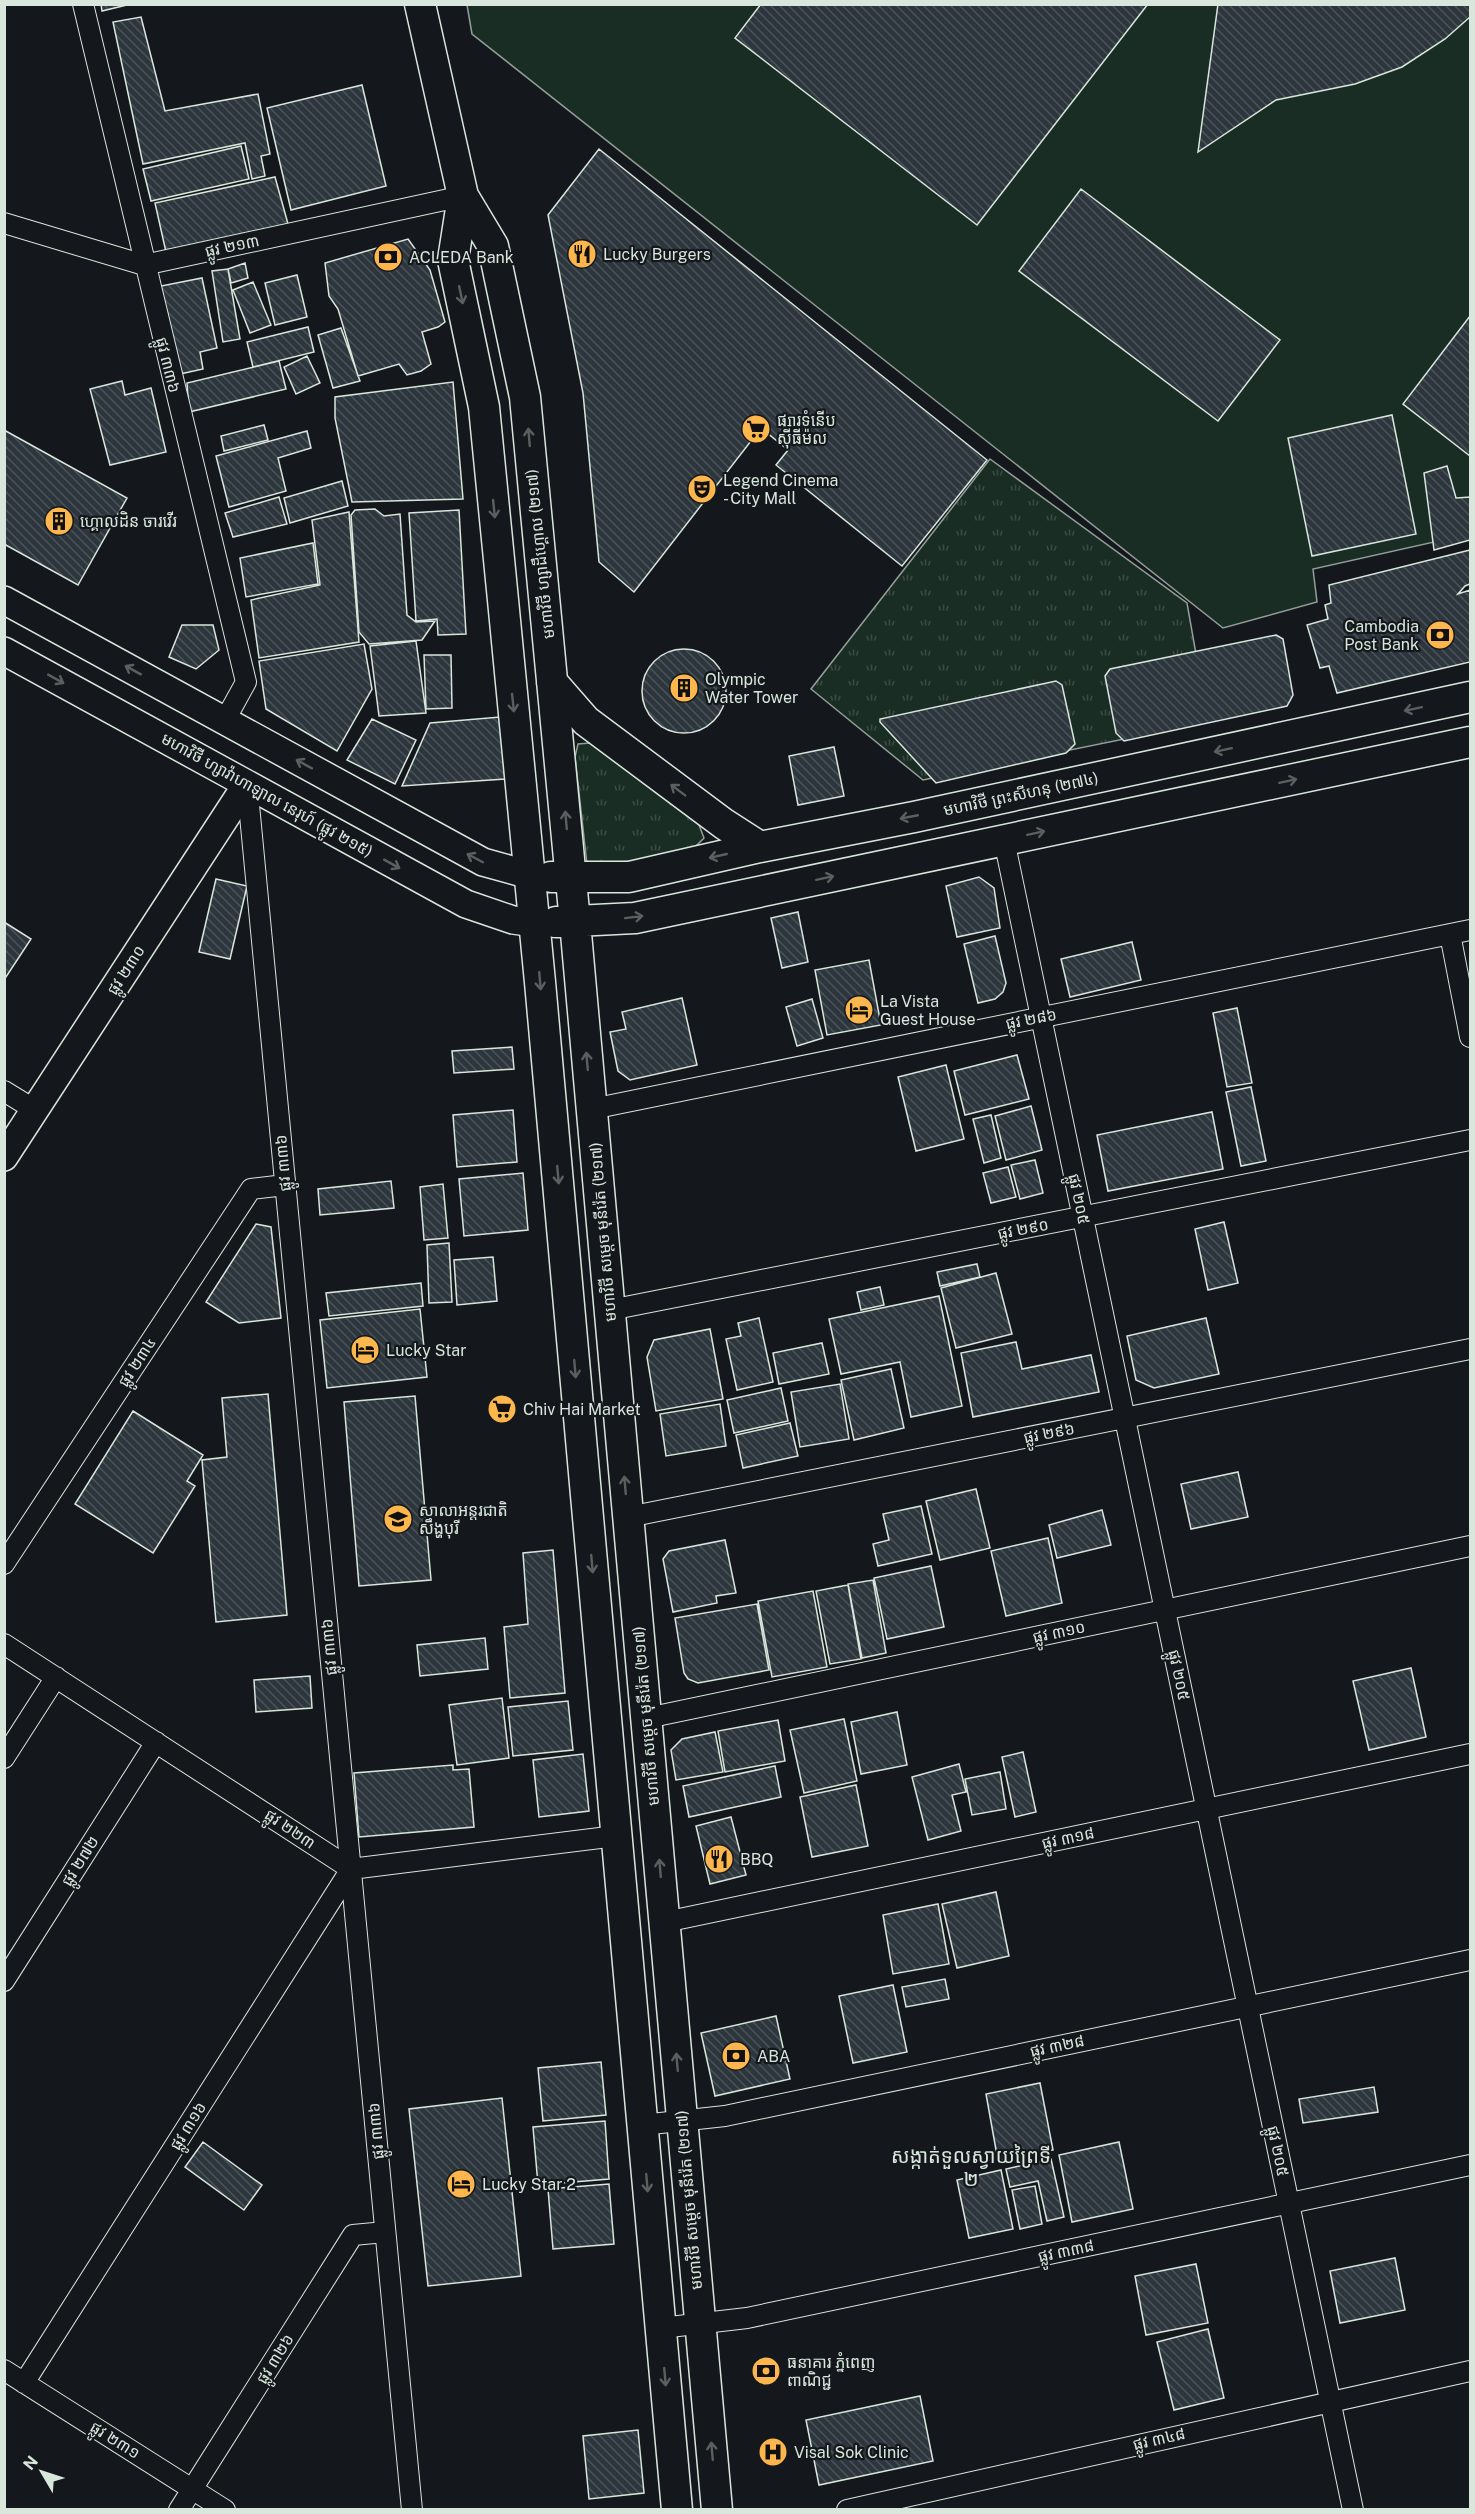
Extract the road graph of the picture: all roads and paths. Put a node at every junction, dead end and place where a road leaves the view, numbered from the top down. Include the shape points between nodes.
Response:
1 (83, 4) edge
2 (420, 4) edge
3 (463, 196) junction
4 (4, 223) edge
5 (144, 265) junction
6 (4, 600) edge
7 (4, 651) edge
8 (552, 682) junction
9 (1470, 697) edge
10 (225, 720) junction
11 (1470, 742) edge
12 (247, 784) junction
13 (1004, 840) junction
14 (760, 847) junction
15 (530, 875) junction
16 (571, 878) junction
17 (535, 922) junction
18 (575, 922) junction
19 (1470, 930) edge
20 (1450, 934) junction
21 (1041, 1017) junction
22 (1470, 1037) edge
23 (4, 1091) edge
24 (592, 1109) junction
25 (35, 1110) junction
26 (1470, 1140) edge
27 (4, 1157) edge
28 (285, 1185) junction
29 (1083, 1217) junction
30 (610, 1310) junction
31 (1470, 1349) edge
32 (1125, 1418) junction
33 (628, 1517) junction
34 (1470, 1546) edge
35 (4, 1564) edge
36 (1165, 1610) junction
37 (4, 1644) edge
38 (56, 1677) junction
39 (647, 1718) junction
40 (156, 1742) junction
41 (1470, 1754) edge
42 (4, 1758) edge
43 (1207, 1809) junction
44 (616, 1836) junction
45 (351, 1869) junction
46 (665, 1922) junction
47 (1470, 1959) edge
48 (4, 1981) edge
49 (1248, 2006) junction
50 (682, 2120) junction
51 (642, 2125) junction
52 (1470, 2165) edge
53 (1289, 2203) junction
54 (385, 2232) junction
55 (700, 2324) junction
56 (661, 2328) junction
57 (4, 2370) edge
58 (1470, 2371) edge
59 (24, 2383) junction
60 (1330, 2400) junction
61 (192, 2489) junction
62 (179, 2510) edge
63 (225, 2510) edge
64 (412, 2510) edge
65 (676, 2510) edge
66 (717, 2510) edge
67 (847, 2510) edge
68 (1353, 2510) edge

1 - 5 street, ផ្លូវ ៣៣៦
2 - 3 main road, មហាវិថី ហ្សាដឹហ្គោល (២១៧)
3 - 5 street, ផ្លូវ ២១៣
8 -> 3 main road, មហាវិថី ហ្សាដឹហ្គោល (២១៧) via 525,397 493,246
3 -> 15 main road, មហាវិថី ហ្សាដឹហ្គោល (២១៧) via 453,260 484,407
4 - 5 street, ផ្លូវ ២១៣
5 - 10 street, ផ្លូវ ៣៣៦ via 246,682
10 -> 6 main road
7 -> 12 main road, មហាវិថី ហ្សាវ៉ាហាឡាល នេរុហ៍ (ផ្លូវ ២១៥)
14 -> 8 main road via 585,721
16 -> 8 main road, មហាវិថី ហ្សាដឹហ្គោល (២១៧)
9 -> 14 main road, មហាវិថី ព្រះសីហនុ (២៧៤)
15 -> 10 main road via 483,862
13 -> 11 main road
12 -> 17 main road, មហាវិថី ហ្សាវ៉ាហាឡាល នេរុហ៍ (ផ្លូវ ២១៥) via 466,904 513,920
12 - 25 main road, ផ្លូវ ២៣០
12 - 28 street, ផ្លូវ ៣៣៦
18 -> 13 main road via 635,918
13 - 21 street, ផ្លូវ ២០៥
14 -> 16 main road, មហាវិថី ព្រះសីហនុ (២៧៤) via 629,877
15 - 16 main road, មហាវិថី ព្រះសីហនុ (២៧៤)
15 - 17 main road, មហាវិថី ហ្សាដឹហ្គោល (២១៧)
16 - 18 main road, មហាវិថី ហ្សាដឹហ្គោល (២១៧)
17 - 18 main road
17 -> 44 main road
24 -> 18 main road, មហាវិថី សម្តេច មុនីរ៉េត (២១៧)
19 - 20 street, ផ្លូវ ២៨៦
20 - 21 street, ផ្លូវ ២៨៦
20 - 22 street
21 - 24 street, ផ្លូវ ២៨៦
21 - 29 street, ផ្លូវ ២០៥
23 - 25 street
24 - 30 main road, មហាវិថី សម្តេច មុនីរ៉េត (២១៧)
25 - 27 main road, ផ្លូវ ២៣០
26 - 29 street, ផ្លូវ ២៩០
28 - 35 street, ផ្លូវ ២៣៤ via 251,1189
28 - 45 street, ផ្លូវ ៣៣៦
29 - 30 street, ផ្លូវ ២៩០
29 - 32 street, ផ្លូវ ២០៥
33 -> 30 main road, មហាវិថី សម្តេច មុនីរ៉េត (២១៧)
31 - 32 street, ផ្លូវ ២៩៦
32 - 33 street, ផ្លូវ ២៩៦
32 - 36 street, ផ្លូវ ២០៥
33 - 39 main road, មហាវិថី សម្តេច មុនីរ៉េត (២១៧)
34 - 36 street, ផ្លូវ ៣១០
36 - 39 street, ផ្លូវ ៣១០
36 - 43 street, ផ្លូវ ២០៥
37 - 38 street, ផ្លូវ ២២៣
38 - 40 street, ផ្លូវ ២២៣
38 - 42 street
46 -> 39 main road, មហាវិថី សម្តេច មុនីរ៉េត (២១៧)
40 - 45 street, ផ្លូវ ២២៣
40 - 48 street, ផ្លូវ ២៧២
41 - 43 street, ផ្លូវ ៣១៨
43 - 46 street, ផ្លូវ ៣១៨
43 - 49 street, ផ្លូវ ២០៥
44 - 45 street
44 - 51 main road
45 - 54 street, ផ្លូវ ៣៣៦
45 - 59 street, ផ្លូវ ៣១៦
50 -> 46 main road, មហាវិថី សម្តេច មុនីរ៉េត (២១៧)
47 - 49 street, ផ្លូវ ៣២៨
49 - 50 street, ផ្លូវ ៣២៨ via 725,2116
49 - 53 street, ផ្លូវ ២០៥
50 - 51 street, ផ្លូវ ៣២៨
50 - 55 main road, មហាវិថី សម្តេច មុនីរ៉េត (២១៧)
51 -> 56 main road
52 - 53 street, ផ្លូវ ៣៣៨
53 - 55 street, ផ្លូវ ៣៣៨ via 747,2318
53 - 60 street, ផ្លូវ ២០៥
54 - 61 street, ផ្លូវ ៣២៦ via 354,2235
54 - 64 street, ផ្លូវ ៣៣៦
55 - 56 street, ផ្លូវ ៣៣៨
66 -> 55 main road, មហាវិថី សម្តេច មុនីរ៉េត (២១៧)
56 -> 65 main road
57 - 59 street, ផ្លូវ ២៣១
58 - 60 street, ផ្លូវ ៣៤៨
59 - 61 street, ផ្លូវ ២៣១
60 - 67 street, ផ្លូវ ៣៤៨
60 - 68 street, ផ្លូវ ២០៥
61 - 62 street, ផ្លូវ ៣២៦
61 - 63 street, ផ្លូវ ២៣១

